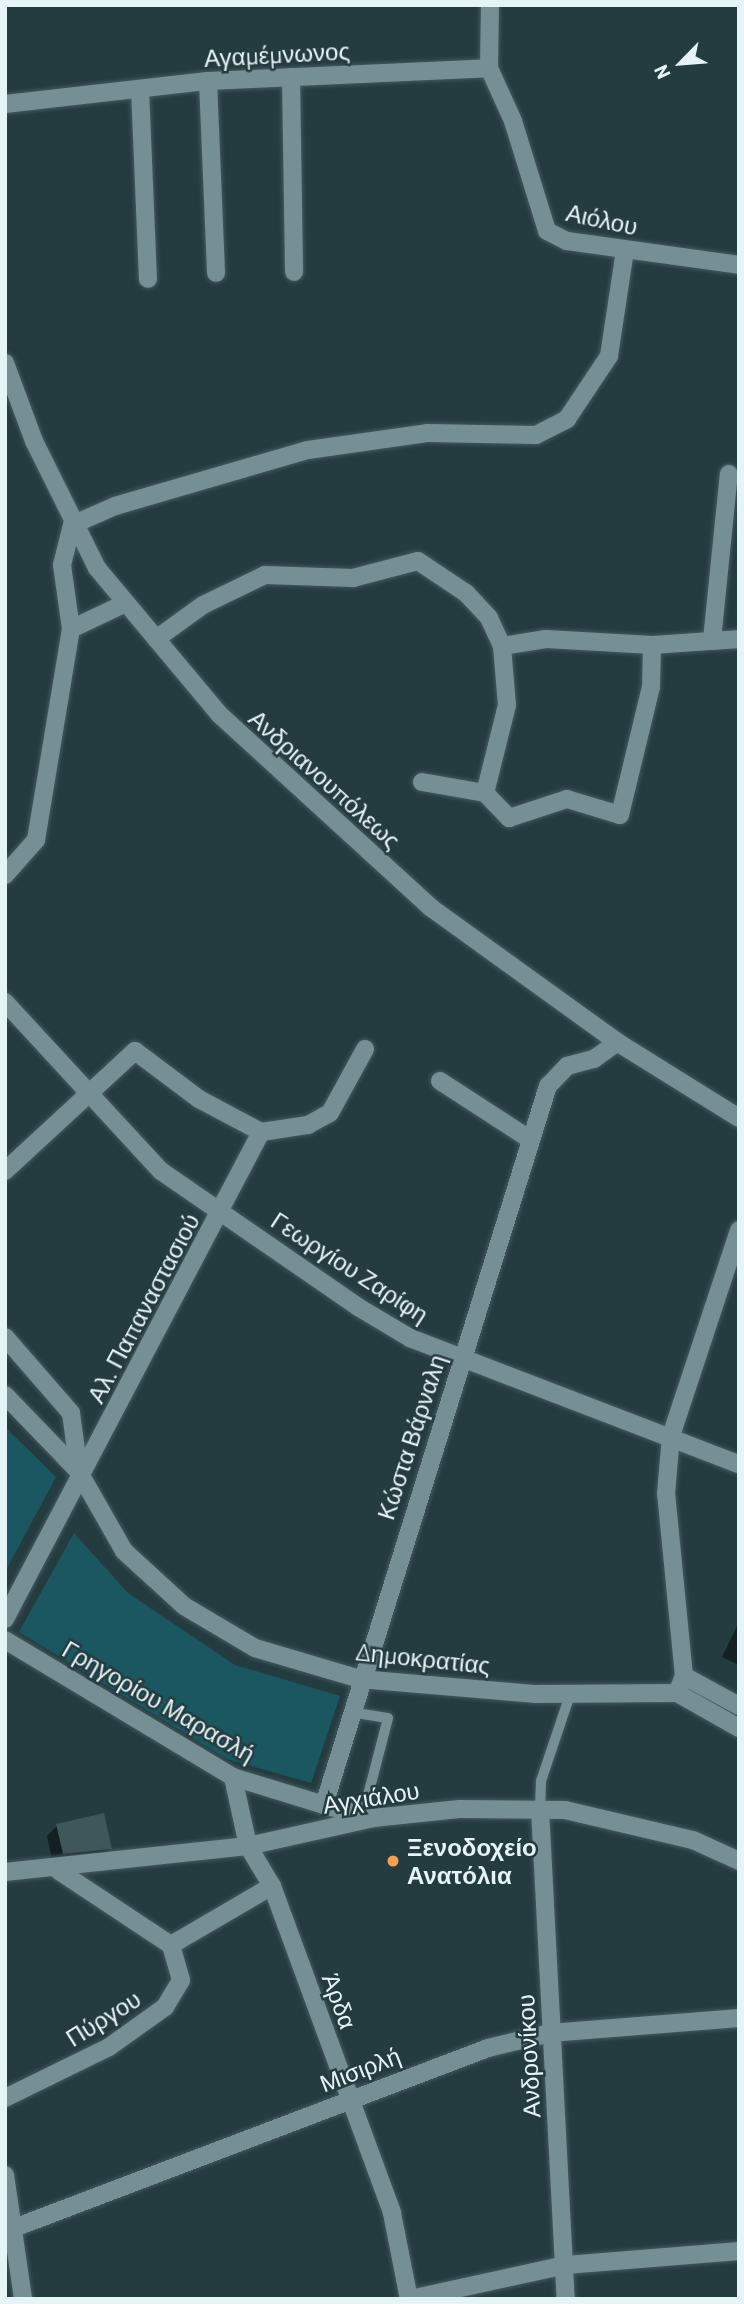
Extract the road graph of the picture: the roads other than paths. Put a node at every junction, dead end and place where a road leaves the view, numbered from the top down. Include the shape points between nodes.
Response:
1 (491, 5) edge
2 (489, 68) junction
3 (291, 78) junction
4 (208, 81) junction
5 (140, 89) junction
6 (5, 104) edge
7 (625, 250) junction
8 (739, 265) edge
9 (294, 272) dead end
10 (216, 273) dead end
11 (148, 279) dead end
12 (5, 363) edge
13 (729, 474) dead end
14 (72, 525) junction
15 (124, 604) junction
16 (71, 629) junction
17 (156, 639) junction
18 (739, 639) edge
19 (712, 640) junction
20 (652, 645) junction
21 (502, 646) junction
22 (422, 782) dead end
23 (485, 793) junction
24 (5, 875) edge
25 (5, 1002) edge
26 (617, 1042) junction
27 (365, 1049) dead end
28 (440, 1082) dead end
29 (88, 1091) junction
30 (739, 1118) edge
31 (261, 1132) junction
32 (531, 1140) junction
33 (5, 1171) edge
34 (222, 1213) junction
35 (737, 1239) edge
36 (5, 1337) edge
37 (462, 1359) junction
38 (5, 1395) edge
39 (671, 1436) junction
40 (739, 1464) edge
41 (79, 1472) junction
42 (5, 1619) edge
43 (5, 1640) edge
44 (684, 1676) junction
45 (360, 1679) junction
46 (677, 1693) junction
47 (570, 1695) junction
48 (739, 1706) edge
49 (350, 1713) junction
50 (739, 1728) edge
51 (233, 1777) junction
52 (324, 1804) junction
53 (540, 1809) junction
54 (368, 1817) junction
55 (248, 1846) junction
56 (739, 1861) edge
57 (59, 1871) junction
58 (5, 1872) edge
59 (272, 1886) junction
60 (171, 1945) junction
61 (739, 2018) edge
62 (550, 2034) junction
63 (5, 2098) edge
64 (350, 2099) junction
65 (5, 2175) edge
66 (14, 2228) junction
67 (739, 2251) edge
68 (566, 2265) junction
69 (23, 2299) edge
70 (410, 2299) edge
71 (566, 2299) edge

1 - 2 street
2 - 3 street, Αγαμέμνωνος
2 - 7 street, Αιόλου via 513,121 540,222 567,241
3 - 4 street, Αγαμέμνωνος
3 - 9 street
4 - 5 street, Αγαμέμνωνος
4 - 10 street
5 - 6 street, Αγαμέμνωνος
5 - 11 street
7 - 8 street, Αιόλου
7 - 14 street via 602,374 580,406 550,430 427,433 308,450 151,494
12 - 14 street, Ανδριανουπόλεως
13 - 19 street
14 - 15 street, Ανδριανουπόλεως
14 - 16 street via 62,577
15 - 16 street
15 - 17 street, Ανδριανουπόλεως
16 - 24 street via 36,840
17 - 21 street via 203,605 265,575 353,578 418,561 466,593 489,618
17 - 26 street, Ανδριανουπόλεως via 220,715 430,907
18 - 19 street
19 - 20 street
20 - 21 street via 546,639
20 - 23 street via 651,687 620,815 567,799 509,818
21 - 23 street via 507,705
22 - 23 street
25 - 29 street, Γεωργίου Ζαρίφη
26 - 30 street, Ανδριανουπόλεως
26 - 32 street, Κώστα Βάρναλη via 556,1076
27 - 31 street via 330,1113 308,1125
28 - 32 street
29 - 31 street via 129,1052 154,1063 199,1100
29 - 33 street
29 - 34 street, Γεωργίου Ζαρίφη via 161,1171
31 - 34 street, Αλ. Παπαναστασιού
32 - 37 street, Κώστα Βάρναλη
34 - 37 street, Γεωργίου Ζαρίφη via 358,1307
34 - 41 street, Αλ. Παπαναστασιού
35 - 39 street
36 - 41 street, Δημοκρατίας via 71,1413
37 - 39 street, Γεωργίου Ζαρίφη
37 - 45 street, Κώστα Βάρναλη
38 - 41 street, Δημοκρατίας
39 - 40 street, Γεωργίου Ζαρίφη
39 - 44 street via 666,1494
41 - 42 street, Αλ. Παπαναστασιού
41 - 45 street, Δημοκρατίας via 124,1551 184,1606 255,1648
43 - 51 street, Γρηγορίου Μαρασλή
44 - 46 street
44 - 48 street
45 - 47 street, Δημοκρατίας
45 - 49 street, Κώστα Βάρναλη
46 - 47 street, Δημοκρατίας
46 - 50 street
47 - 53 lane via 541,1781
49 - 52 street, Κώστα Βάρναλη
49 - 54 lane via 388,1718
51 - 52 street, Γρηγορίου Μαρασλή
51 - 55 street, Άρδα
52 - 54 street, Γρηγορίου Μαρασλή
53 - 54 street, Αγχιάλου via 460,1809
53 - 56 street, Αγχιάλου via 693,1840
53 - 62 street, Ανδρονίκου
54 - 55 street, Αγχιάλου
55 - 57 street, Αγχιάλου
55 - 59 street, Άρδα
57 - 58 street, Αγχιάλου
57 - 60 street
59 - 60 street
59 - 64 street, Άρδα
60 - 63 street, Πύργου via 181,1980 165,2007 109,2048
61 - 62 street, Μισιρλή
62 - 64 street, Μισιρλή via 488,2048
62 - 68 street, Ανδρονίκου
64 - 66 street, Μισιρλή
64 - 70 street, Άρδα via 391,2213
65 - 66 street
66 - 69 street
67 - 68 street
68 - 70 street
68 - 71 street, Ανδρονίκου

